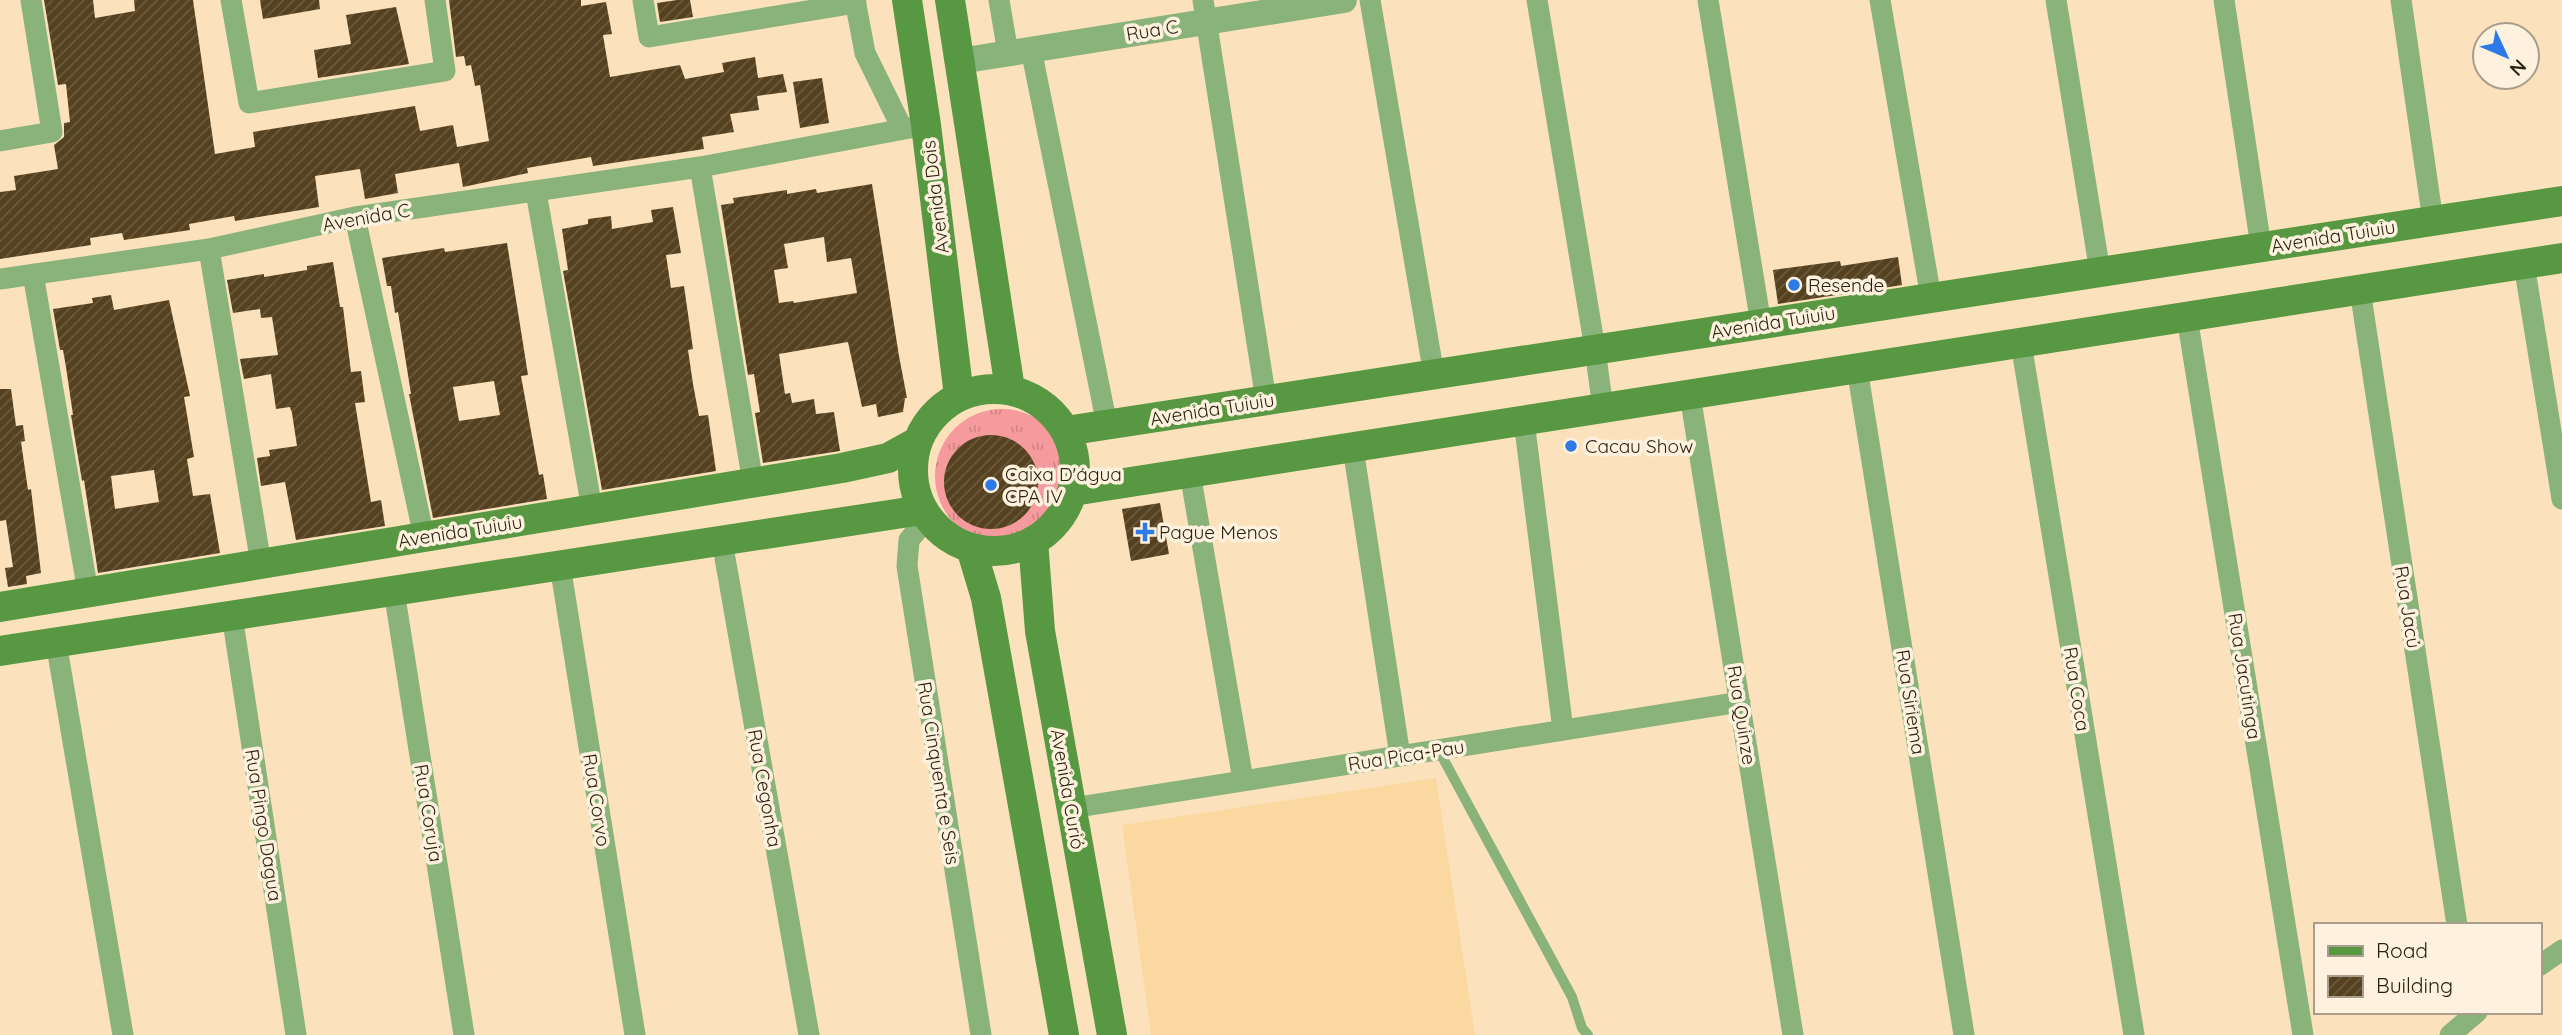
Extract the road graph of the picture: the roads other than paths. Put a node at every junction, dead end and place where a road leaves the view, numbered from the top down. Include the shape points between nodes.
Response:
1 (31, 0) edge
2 (231, 0) edge
3 (435, 0) edge
4 (643, 0) edge
5 (907, 0) edge
6 (950, 0) edge
7 (999, 0) edge
8 (1344, 0) edge
9 (1370, 0) edge
10 (1537, 0) edge
11 (1708, 0) edge
12 (1880, 0) edge
13 (2056, 0) edge
14 (2224, 0) edge
15 (2401, 0) edge
16 (855, 2) edge
17 (1205, 11) edge
18 (1020, 51) junction
19 (960, 61) junction
20 (914, 126) junction
21 (0, 141) edge
22 (700, 167) junction
23 (536, 192) junction
24 (2562, 201) edge
25 (355, 217) junction
26 (2433, 221) junction
27 (2261, 247) junction
28 (209, 249) junction
29 (2562, 258) edge
30 (2524, 264) junction
31 (2100, 272) junction
32 (33, 274) junction
33 (0, 279) edge
34 (2360, 290) junction
35 (1931, 298) junction
36 (2187, 317) junction
37 (1761, 324) junction
38 (2021, 343) junction
39 (1595, 349) junction
40 (1857, 369) junction
41 (1434, 375) junction
42 (1010, 389) junction
43 (1690, 395) junction
44 (959, 396) junction
45 (1266, 400) junction
46 (1603, 409) junction
47 (1524, 421) junction
48 (1107, 425) junction
49 (1066, 431) junction
50 (917, 442) junction
51 (1353, 448) junction
52 (1190, 473) junction
53 (753, 483) junction
54 (1073, 491) junction
55 (2562, 499) edge
56 (592, 509) junction
57 (925, 514) junction
58 (424, 537) junction
59 (722, 541) junction
60 (1033, 541) junction
61 (971, 548) junction
62 (261, 564) junction
63 (560, 565) junction
64 (394, 591) junction
65 (88, 592) junction
66 (1, 606) edge
67 (232, 615) junction
68 (56, 642) junction
69 (4, 650) edge
70 (1740, 702) junction
71 (1563, 730) junction
72 (1438, 750) junction
73 (1400, 756) junction
74 (1243, 780) junction
75 (1072, 808) junction
76 (2457, 923) edge
77 (2562, 950) edge
78 (2541, 966) edge
79 (2473, 1014) edge
80 (123, 1035) edge
81 (296, 1035) edge
82 (464, 1035) edge
83 (635, 1035) edge
84 (809, 1035) edge
85 (981, 1035) edge
86 (1064, 1035) edge
87 (1112, 1035) edge
88 (1588, 1035) edge
89 (1793, 1035) edge
90 (1964, 1035) edge
91 (2134, 1035) edge
92 (2302, 1035) edge
93 (2450, 1035) edge

1 - 21 street via 52,132
2 - 3 street via 249,103 445,71
4 - 16 street via 649,37
5 - 20 main road, Avenida Dois
6 - 19 main road
7 - 18 street
8 - 17 street, Rua C
9 - 41 street
10 - 39 street
11 - 37 street
12 - 35 street
13 - 31 street
14 - 27 street
15 - 26 street
16 - 20 street via 864,53
17 - 18 street, Rua C
17 - 45 street
18 - 19 street, Rua C
18 - 48 street
19 - 42 main road
20 - 22 street
20 - 44 main road, Avenida Dois
22 - 23 street, Avenida C
22 - 53 street
23 - 25 street, Avenida C
23 - 56 street
24 - 26 main road, Avenida Tuiuiu
25 - 28 street, Avenida C
25 - 58 street
26 - 27 main road, Avenida Tuiuiu
27 - 31 main road, Avenida Tuiuiu
28 - 32 street, Avenida C
28 - 62 street
29 - 30 main road
30 - 34 main road
30 - 55 street
31 - 35 main road, Avenida Tuiuiu
32 - 33 street
32 - 65 street
34 - 36 main road
34 - 76 street, Rua Jacú
35 - 37 main road, Avenida Tuiuiu
36 - 38 main road
36 - 92 street, Rua Jacutinga
37 - 39 main road, Avenida Tuiuiu
38 - 40 main road
38 - 91 street, Rua Coca
39 - 41 main road, Avenida Tuiuiu
39 - 46 street
40 - 43 main road
40 - 90 street, Rua Siriema
41 - 45 main road, Avenida Tuiuiu
42 - 44 main road via 984,388
42 - 49 main road via 1033,397
43 - 46 main road
43 - 70 street, Rua Quinze
44 - 50 main road via 926,423
45 - 48 main road, Avenida Tuiuiu
46 - 47 main road
47 - 51 main road
47 - 71 street
48 - 49 main road, Avenida Tuiuiu
49 - 54 main road via 1074,450
50 - 53 main road, Avenida Tuiuiu via 888,458
50 - 57 main road via 914,488
51 - 52 main road
51 - 73 street
52 - 54 main road
52 - 74 street
53 - 56 main road, Avenida Tuiuiu
54 - 60 main road via 1051,528
56 - 58 main road, Avenida Tuiuiu
57 - 59 main road
57 - 61 main road via 946,537
57 - 85 street, Rua Cinquenta e Seis via 909,540 907,566
58 - 62 main road, Avenida Tuiuiu
59 - 63 main road
59 - 84 street, Rua Cegonha
60 - 61 main road via 992,552
60 - 75 main road, Avenida Curió via 1040,631
61 - 86 main road via 986,598
62 - 65 main road, Avenida Tuiuiu
63 - 64 main road
63 - 83 street, Rua Corvo
64 - 67 main road
64 - 82 street, Rua Coruja
65 - 66 main road, Avenida Tuiuiu
66 - 69 main road
67 - 68 main road
67 - 81 street, Rua Pingo Dagua
68 - 69 main road
68 - 80 street
70 - 71 street, Rua Pica-Pau
70 - 89 street, Rua Quinze
71 - 72 street, Rua Pica-Pau
72 - 73 street, Rua Pica-Pau
72 - 88 lane via 1572,997
73 - 74 street, Rua Pica-Pau
74 - 75 street, Rua Pica-Pau
75 - 87 main road, Avenida Curió
77 - 78 street
79 - 93 street

